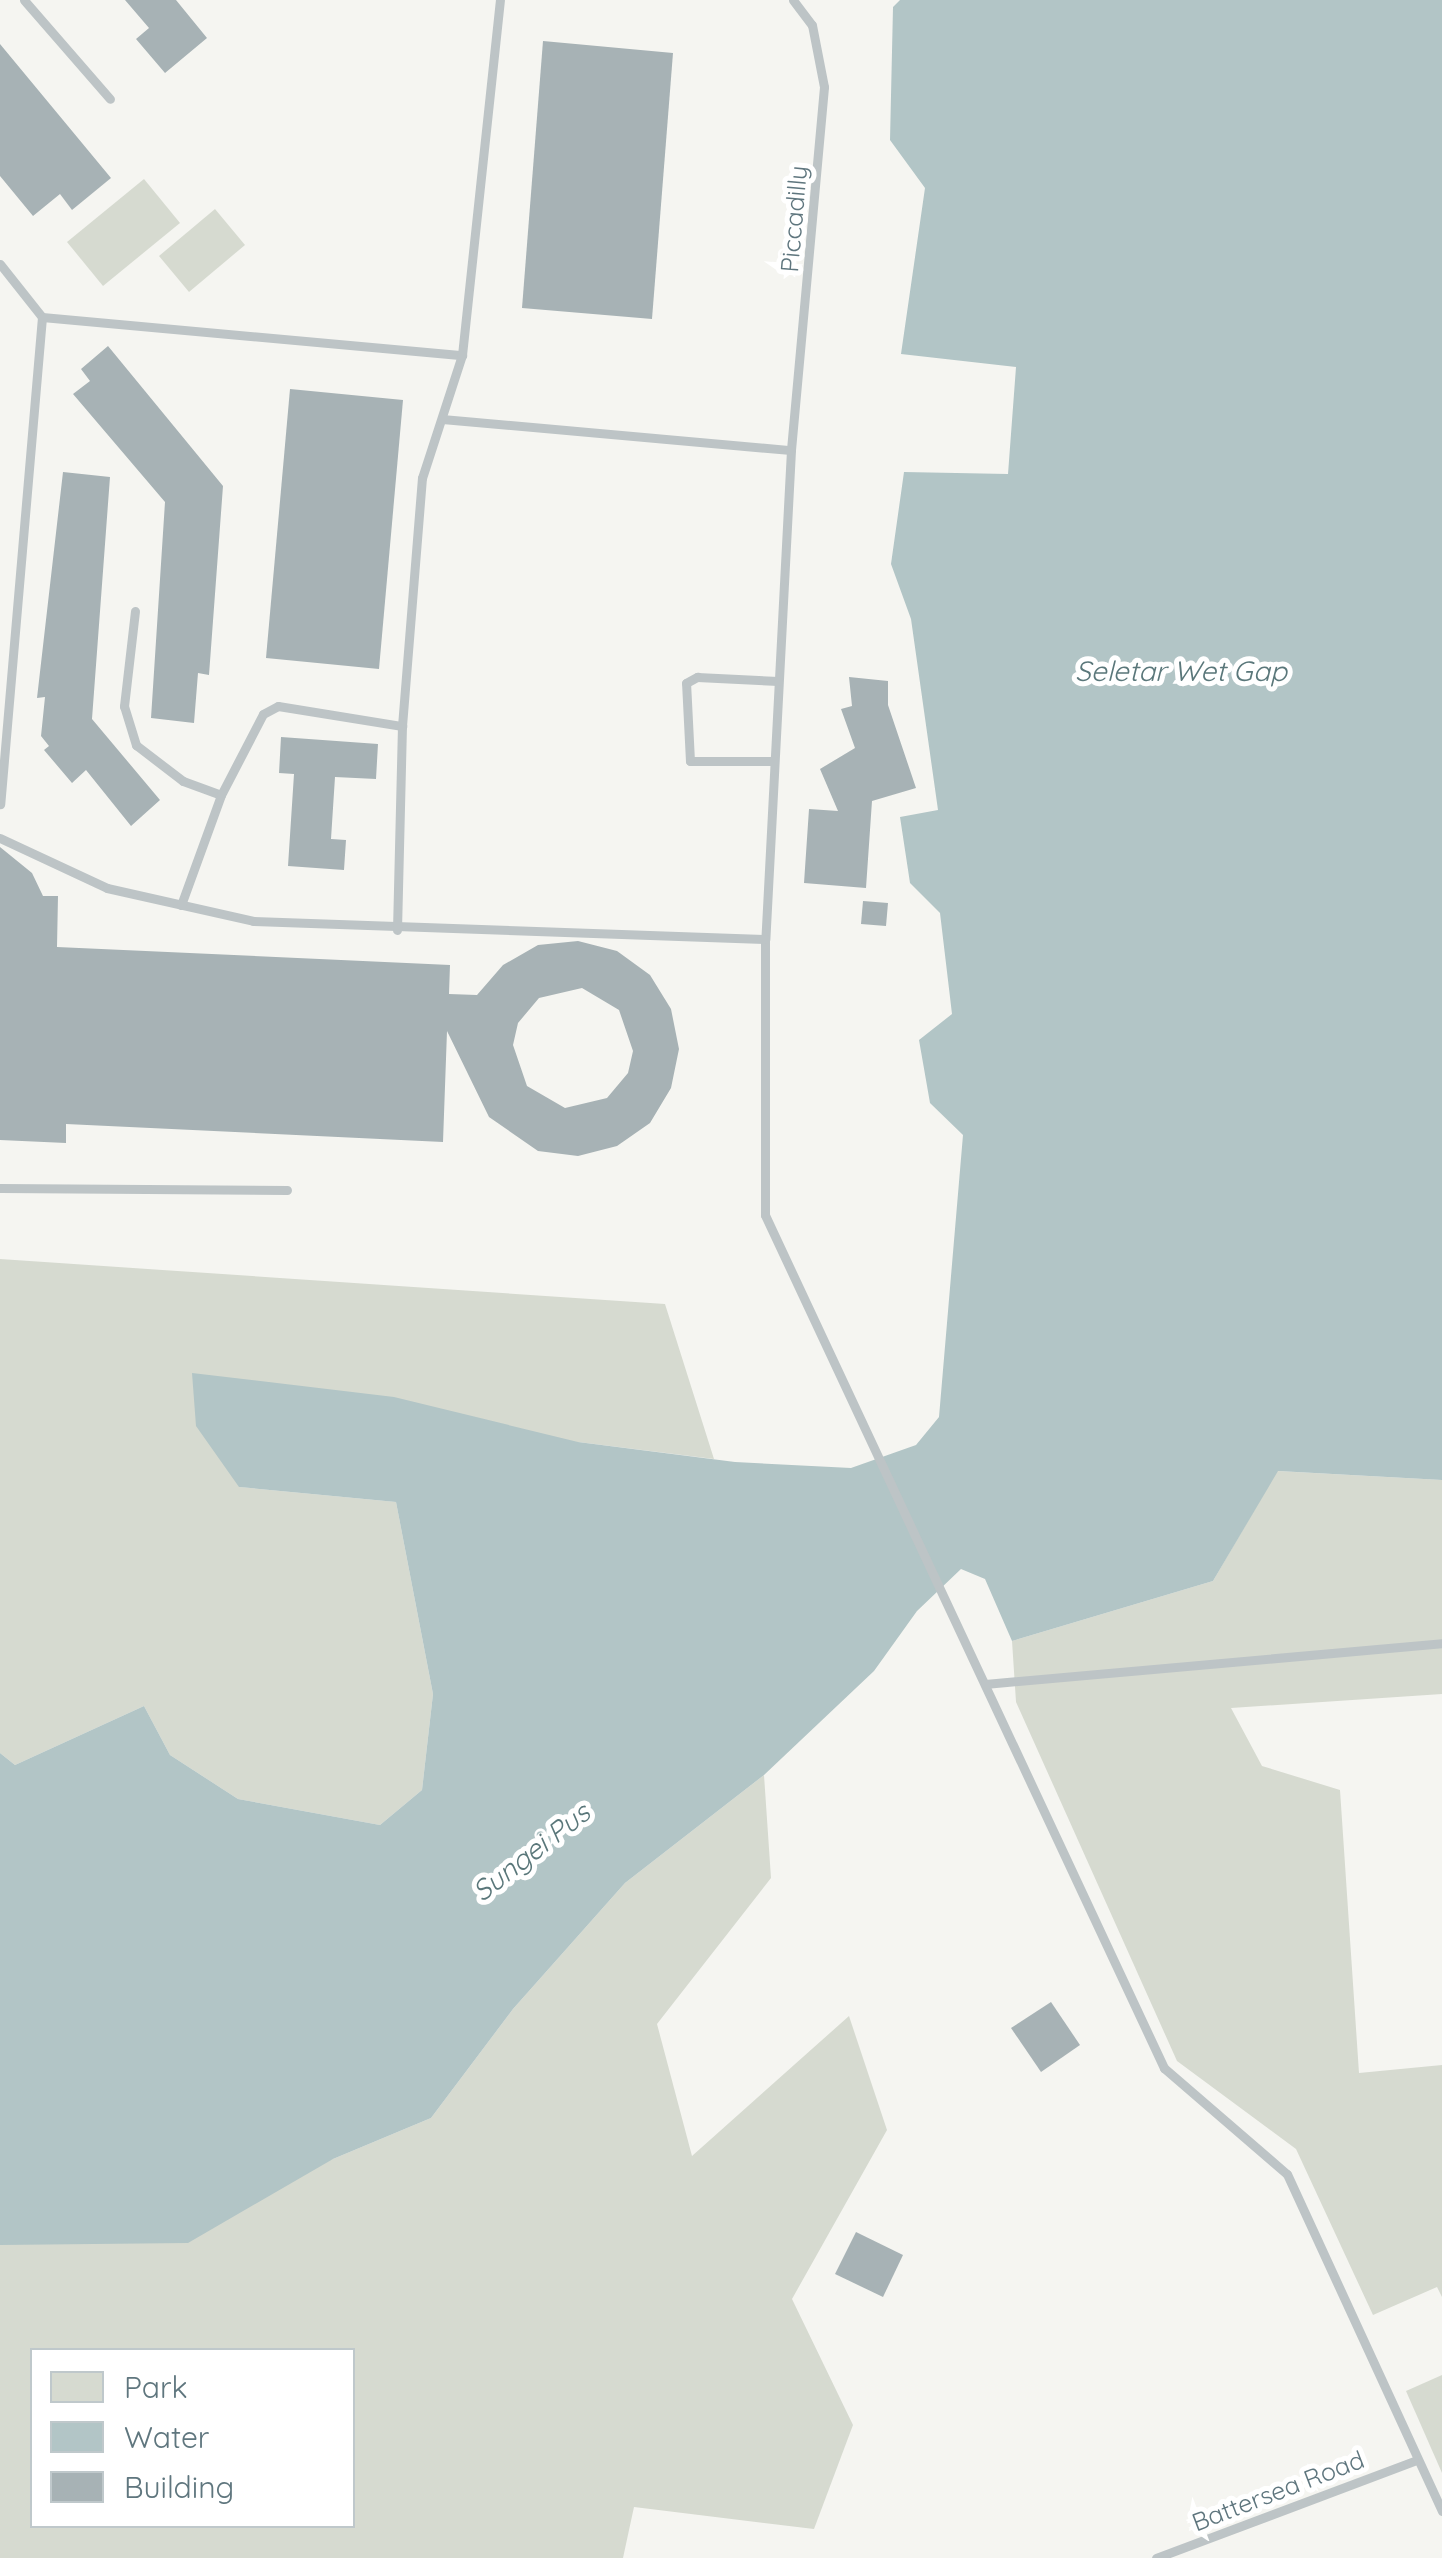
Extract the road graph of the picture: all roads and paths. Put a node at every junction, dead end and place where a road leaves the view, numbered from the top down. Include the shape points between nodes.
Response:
1 (24, 0) edge
2 (500, 0) edge
3 (793, 0) edge
4 (110, 99) dead end
5 (0, 264) edge
6 (42, 317) junction
7 (462, 354) junction
8 (442, 419) junction
9 (791, 450) junction
10 (135, 611) dead end
11 (778, 682) junction
12 (402, 726) junction
13 (774, 761) junction
14 (221, 795) junction
15 (0, 804) edge
16 (0, 838) edge
17 (181, 905) junction
18 (396, 930) junction
19 (764, 939) junction
20 (0, 1188) edge
21 (287, 1190) dead end
22 (1442, 1643) edge
23 (985, 1684) junction
24 (1414, 2460) junction
25 (1442, 2511) edge
26 (1156, 2558) edge

1 - 4 lane
2 - 7 lane
3 - 9 lane, Piccadilly via 812,25 824,87
5 - 6 lane
6 - 7 lane
6 - 15 lane
7 - 8 lane
8 - 9 lane
8 - 12 lane via 422,478
9 - 11 lane, Piccadilly
10 - 14 lane via 124,706 136,745 183,780
11 - 13 lane, Piccadilly
11 - 13 lane via 697,677 686,683 690,762
12 - 14 lane via 278,706 250,731
12 - 18 lane
13 - 19 lane, Piccadilly
14 - 17 lane
16 - 17 lane via 108,888
17 - 18 lane via 252,921
18 - 19 lane
19 - 23 lane, Piccadilly via 764,1214
20 - 21 lane
22 - 23 lane
23 - 24 lane, Piccadilly via 1164,2068 1287,2174
24 - 25 lane, Piccadilly
24 - 26 lane, Battersea Road

